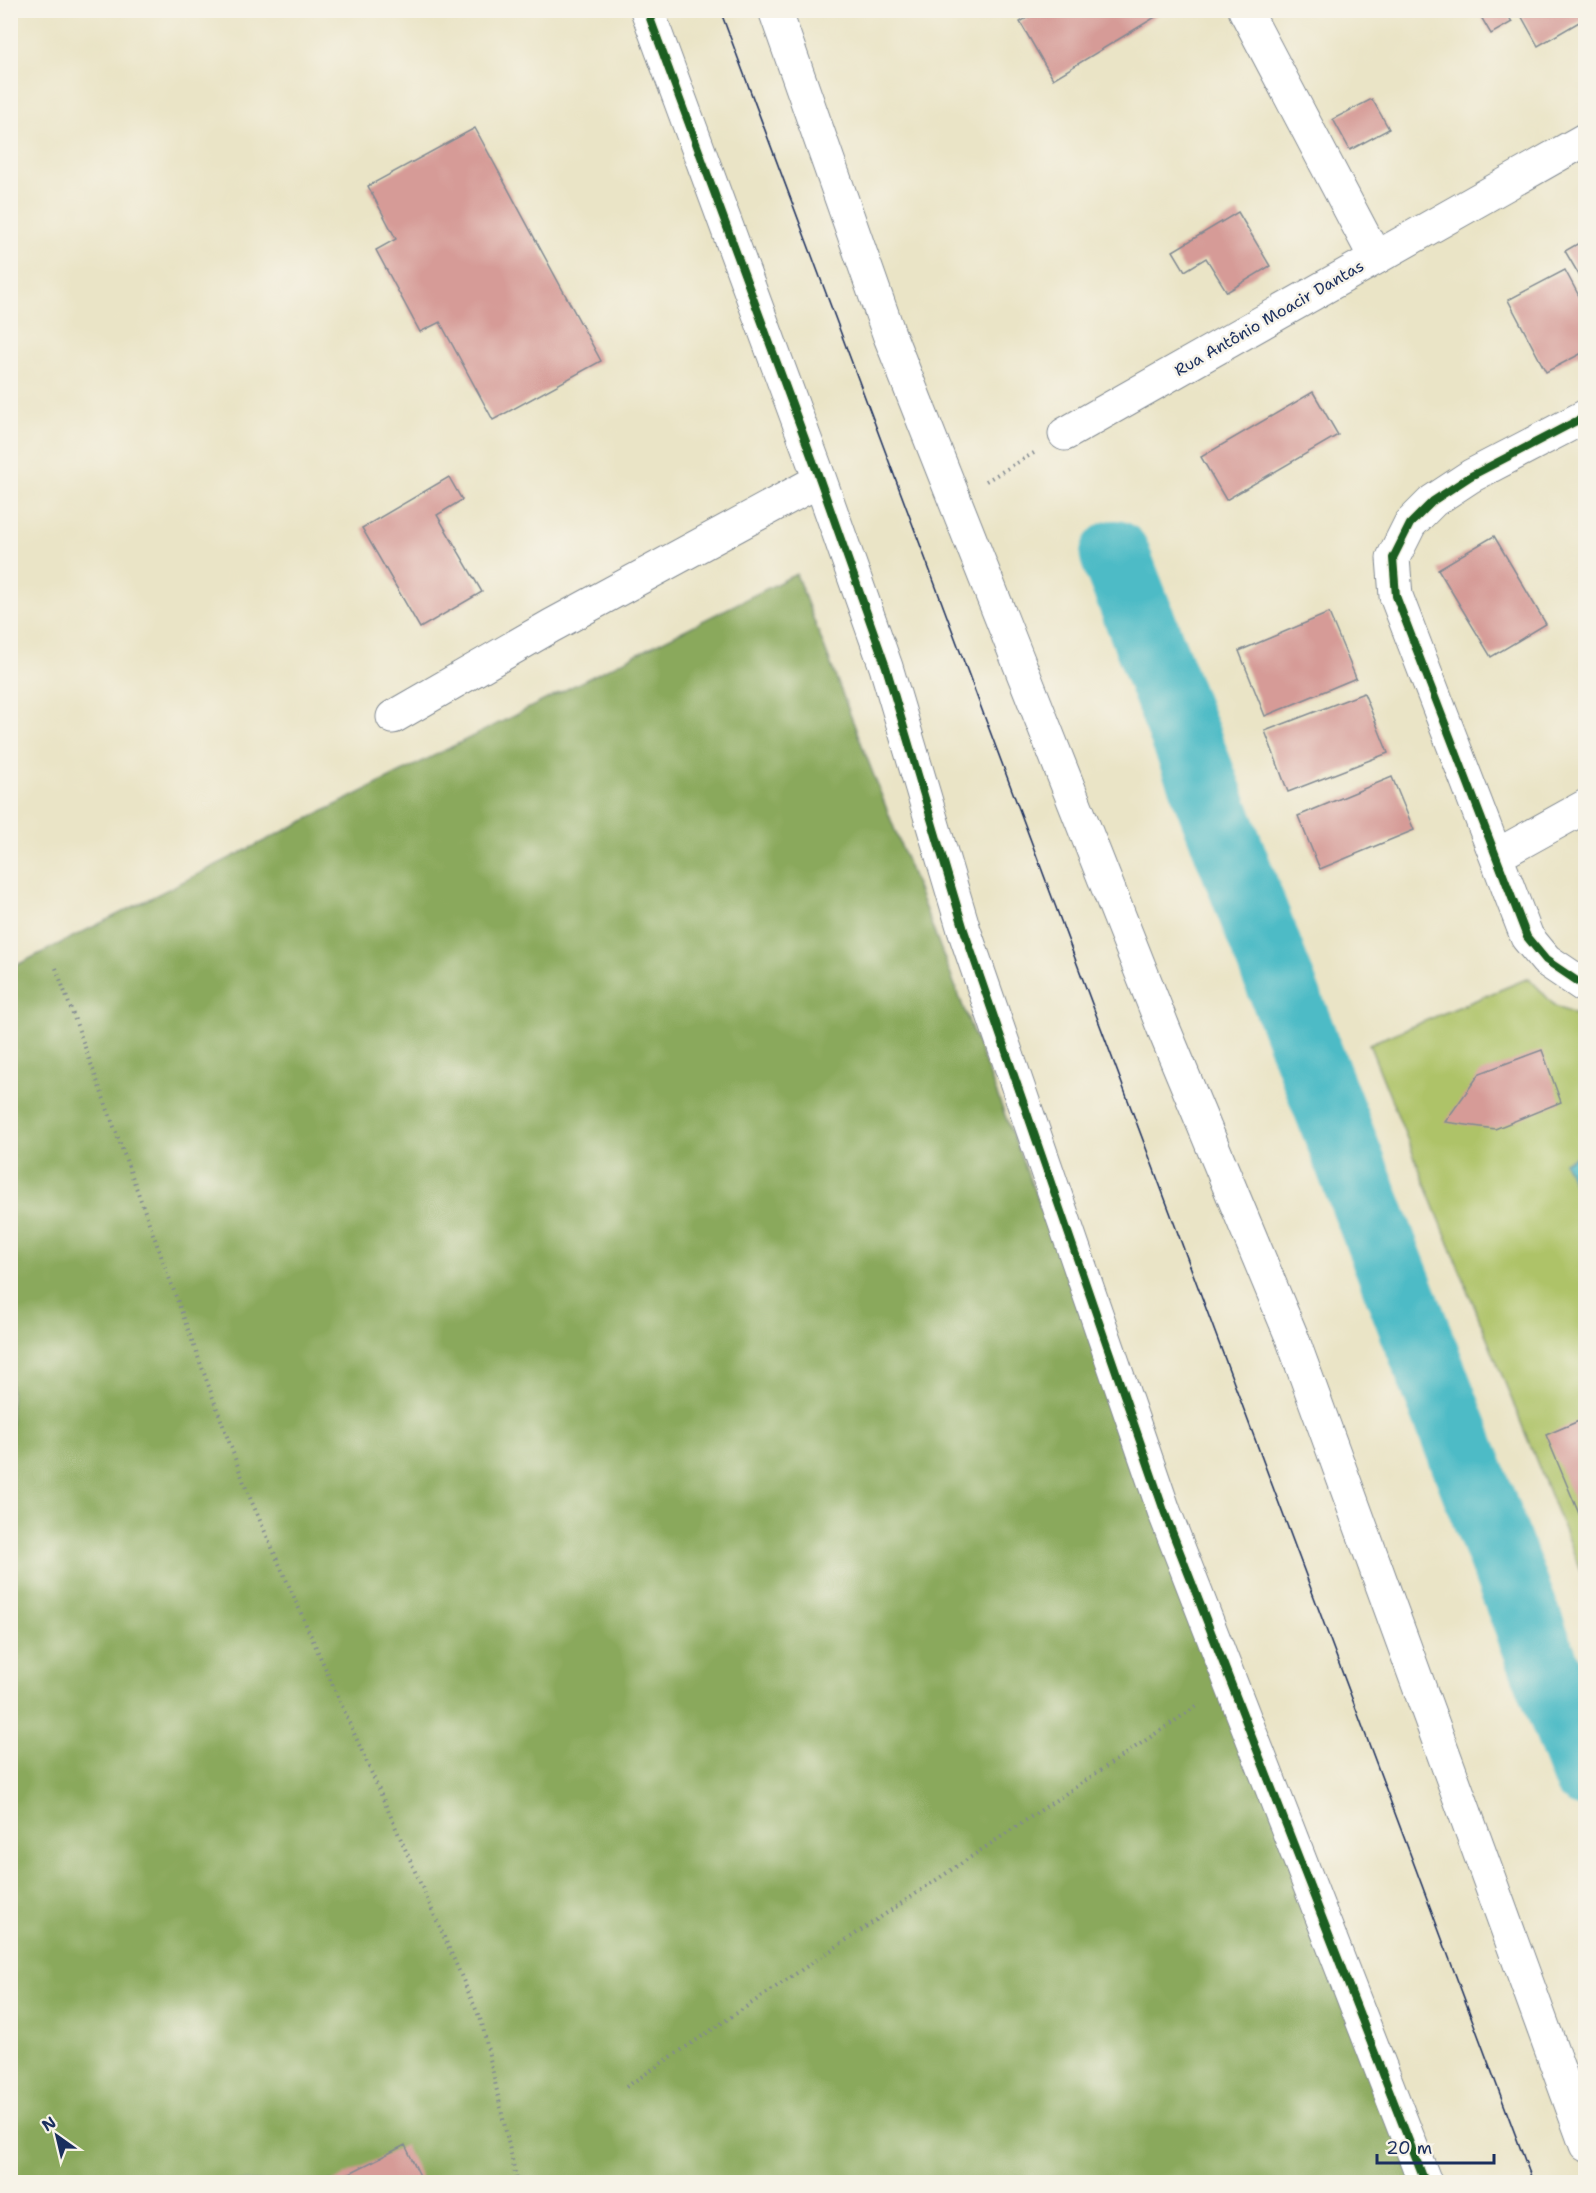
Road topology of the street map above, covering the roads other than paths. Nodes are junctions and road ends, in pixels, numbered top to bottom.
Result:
1 (647, 10) edge
2 (775, 10) edge
3 (1245, 10) edge
4 (1586, 139) edge
5 (1375, 257) junction
6 (1586, 416) edge
7 (1065, 434) road end
8 (820, 480) junction
9 (393, 717) dead end
10 (1586, 806) edge
11 (1496, 855) junction
12 (1586, 987) edge
13 (1586, 2145) edge
14 (1425, 2182) edge

1 - 8 street
2 - 13 street
3 - 5 street
4 - 5 street, Rua Antônio Moacir Dantas
5 - 7 street, Rua Antônio Moacir Dantas
6 - 11 street
8 - 9 street
8 - 14 street
10 - 11 street
11 - 12 street

